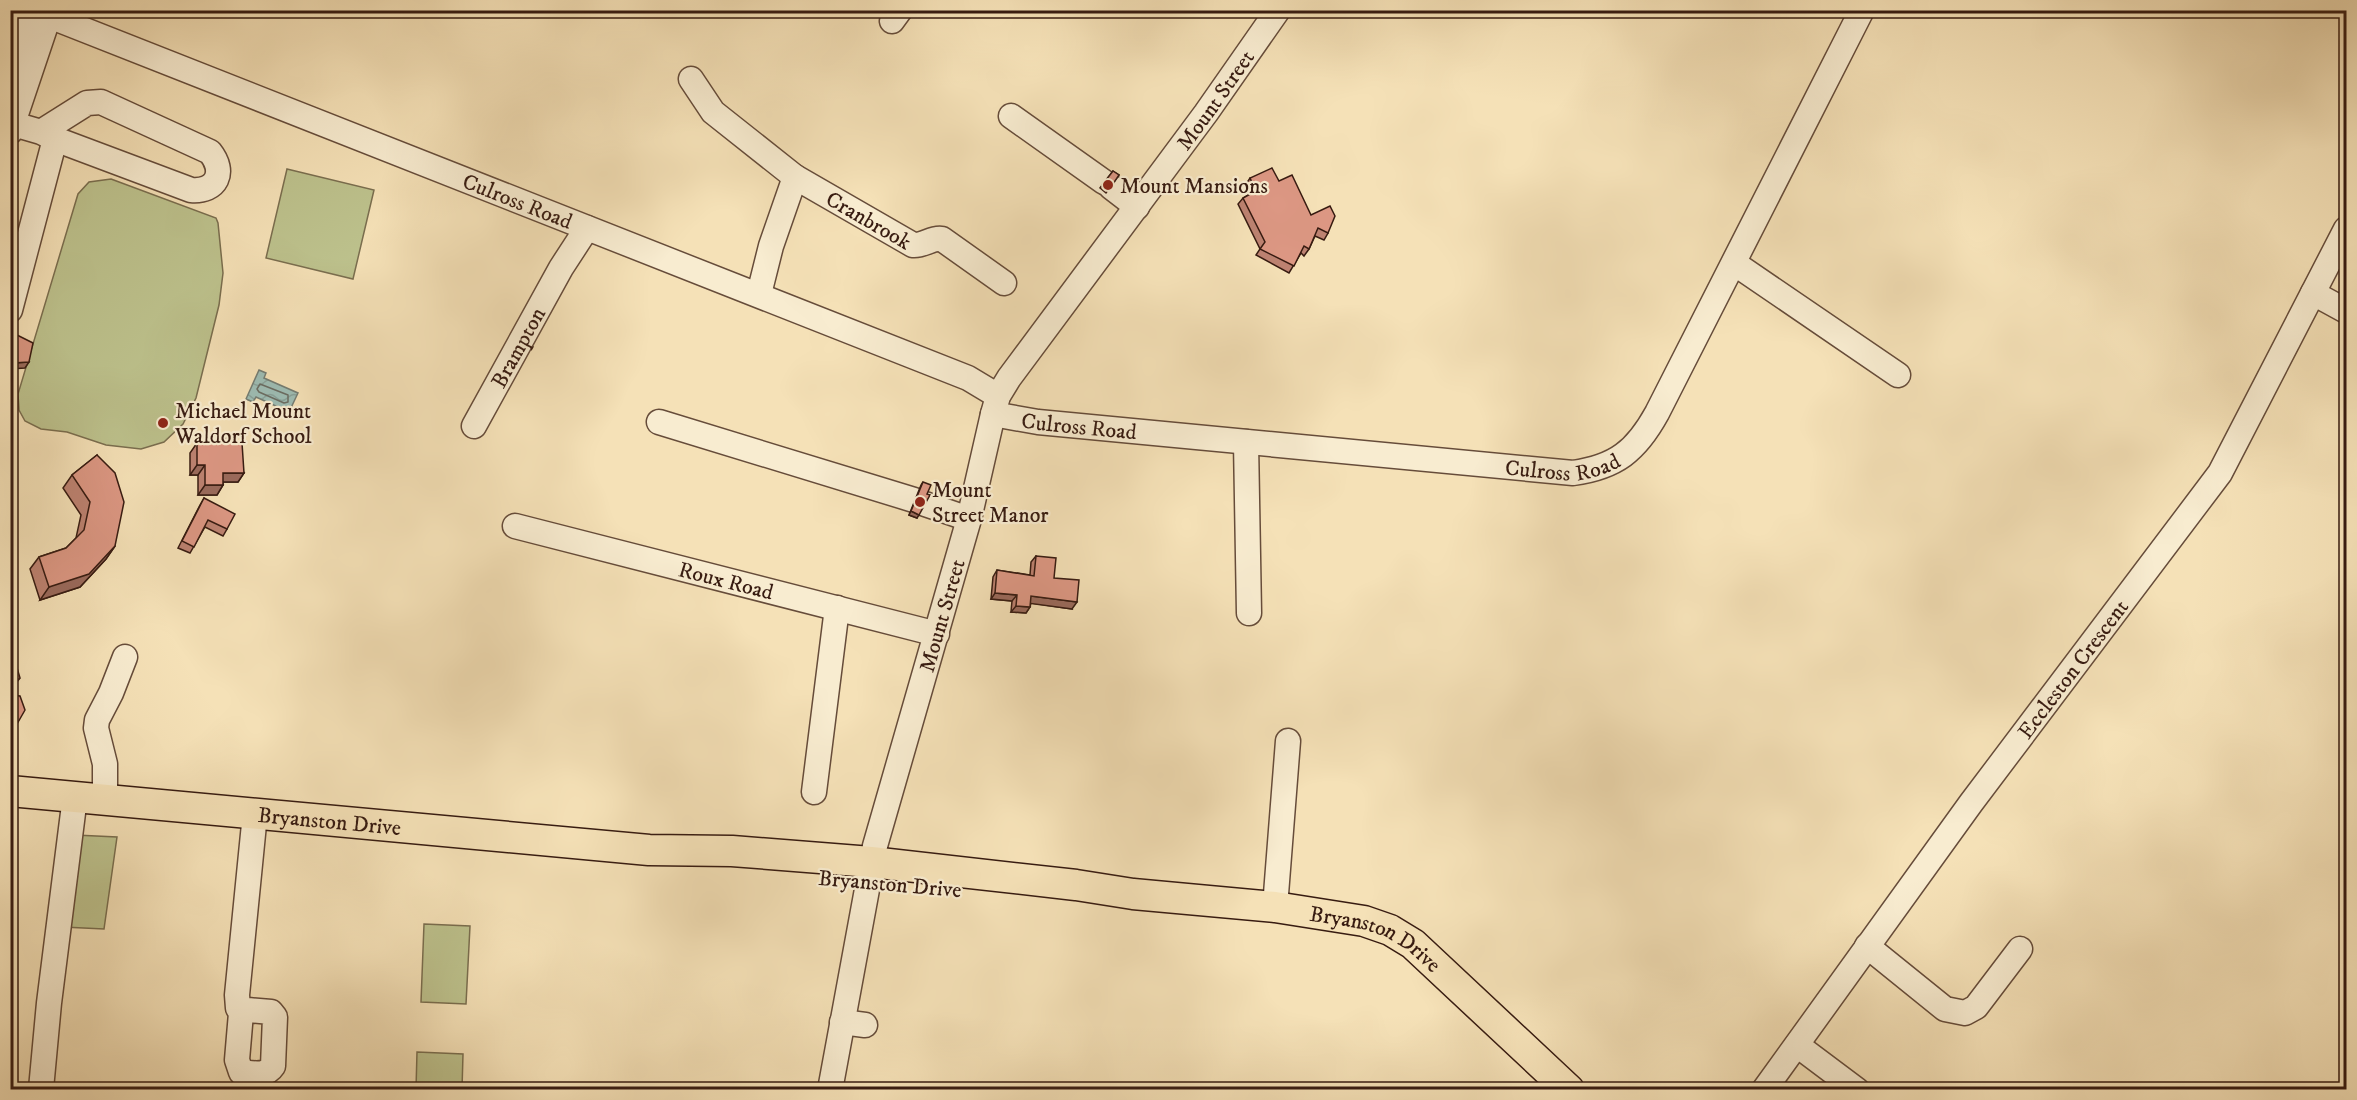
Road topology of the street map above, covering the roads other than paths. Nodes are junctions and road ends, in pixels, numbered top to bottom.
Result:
1 (1278, 10) edge
2 (1862, 10) edge
3 (38, 12) edge
4 (10, 70) edge
5 (691, 79) dead end
6 (1011, 116) dead end
7 (12, 126) edge
8 (48, 136) junction
9 (795, 177) junction
10 (1137, 207) junction
11 (587, 228) junction
12 (2346, 229) edge
13 (1734, 263) junction
14 (1004, 283) dead end
15 (2313, 293) junction
16 (759, 294) junction
17 (10, 310) edge
18 (2346, 311) edge
19 (1898, 375) dead end
20 (996, 405) junction
21 (659, 422) dead end
22 (474, 426) dead end
23 (1246, 442) junction
24 (969, 519) junction
25 (515, 526) dead end
26 (837, 608) junction
27 (1249, 613) dead end
28 (937, 634) junction
29 (125, 657) dead end
30 (1288, 741) dead end
31 (10, 791) edge
32 (814, 792) dead end
33 (75, 797) junction
34 (105, 800) junction
35 (255, 814) junction
36 (870, 872) junction
37 (1275, 907) junction
38 (1867, 946) junction
39 (2020, 949) dead end
40 (241, 1013) dead end
41 (1797, 1045) junction
42 (40, 1089) edge
43 (830, 1089) edge
44 (1569, 1089) edge
45 (1764, 1089) edge
46 (1857, 1089) edge

1 - 10 street, Mount Street
2 - 13 street, Culross Road
3 - 4 street
3 - 7 street
3 - 11 street, Culross Road
5 - 9 street, Cranbrook
6 - 10 street
7 - 8 street
8 - 8 street
8 - 17 street
9 - 14 street, Cranbrook
9 - 16 street
10 - 20 street, Mount Street
11 - 16 street, Culross Road
11 - 22 street, Brampton
12 - 15 street, Eccleston Crescent
13 - 19 street
13 - 23 street, Culross Road
15 - 18 street
15 - 38 street, Eccleston Crescent
16 - 20 street, Culross Road
20 - 23 street, Culross Road
20 - 24 street, Mount Street
21 - 24 street
23 - 27 street
24 - 28 street, Mount Street
25 - 26 street, Roux Road
26 - 28 street, Roux Road
26 - 32 street
28 - 36 street, Mount Street
29 - 34 street
30 - 37 street
31 - 33 main road, Bryanston Drive
33 - 34 main road, Bryanston Drive
33 - 42 street
34 - 35 main road, Bryanston Drive
35 - 36 main road, Bryanston Drive
35 - 40 street
36 - 37 main road, Bryanston Drive
36 - 43 street, Mount Street
37 - 44 main road, Bryanston Drive
38 - 39 street
38 - 41 street, Eccleston Crescent
41 - 45 street, Eccleston Crescent
41 - 46 street

